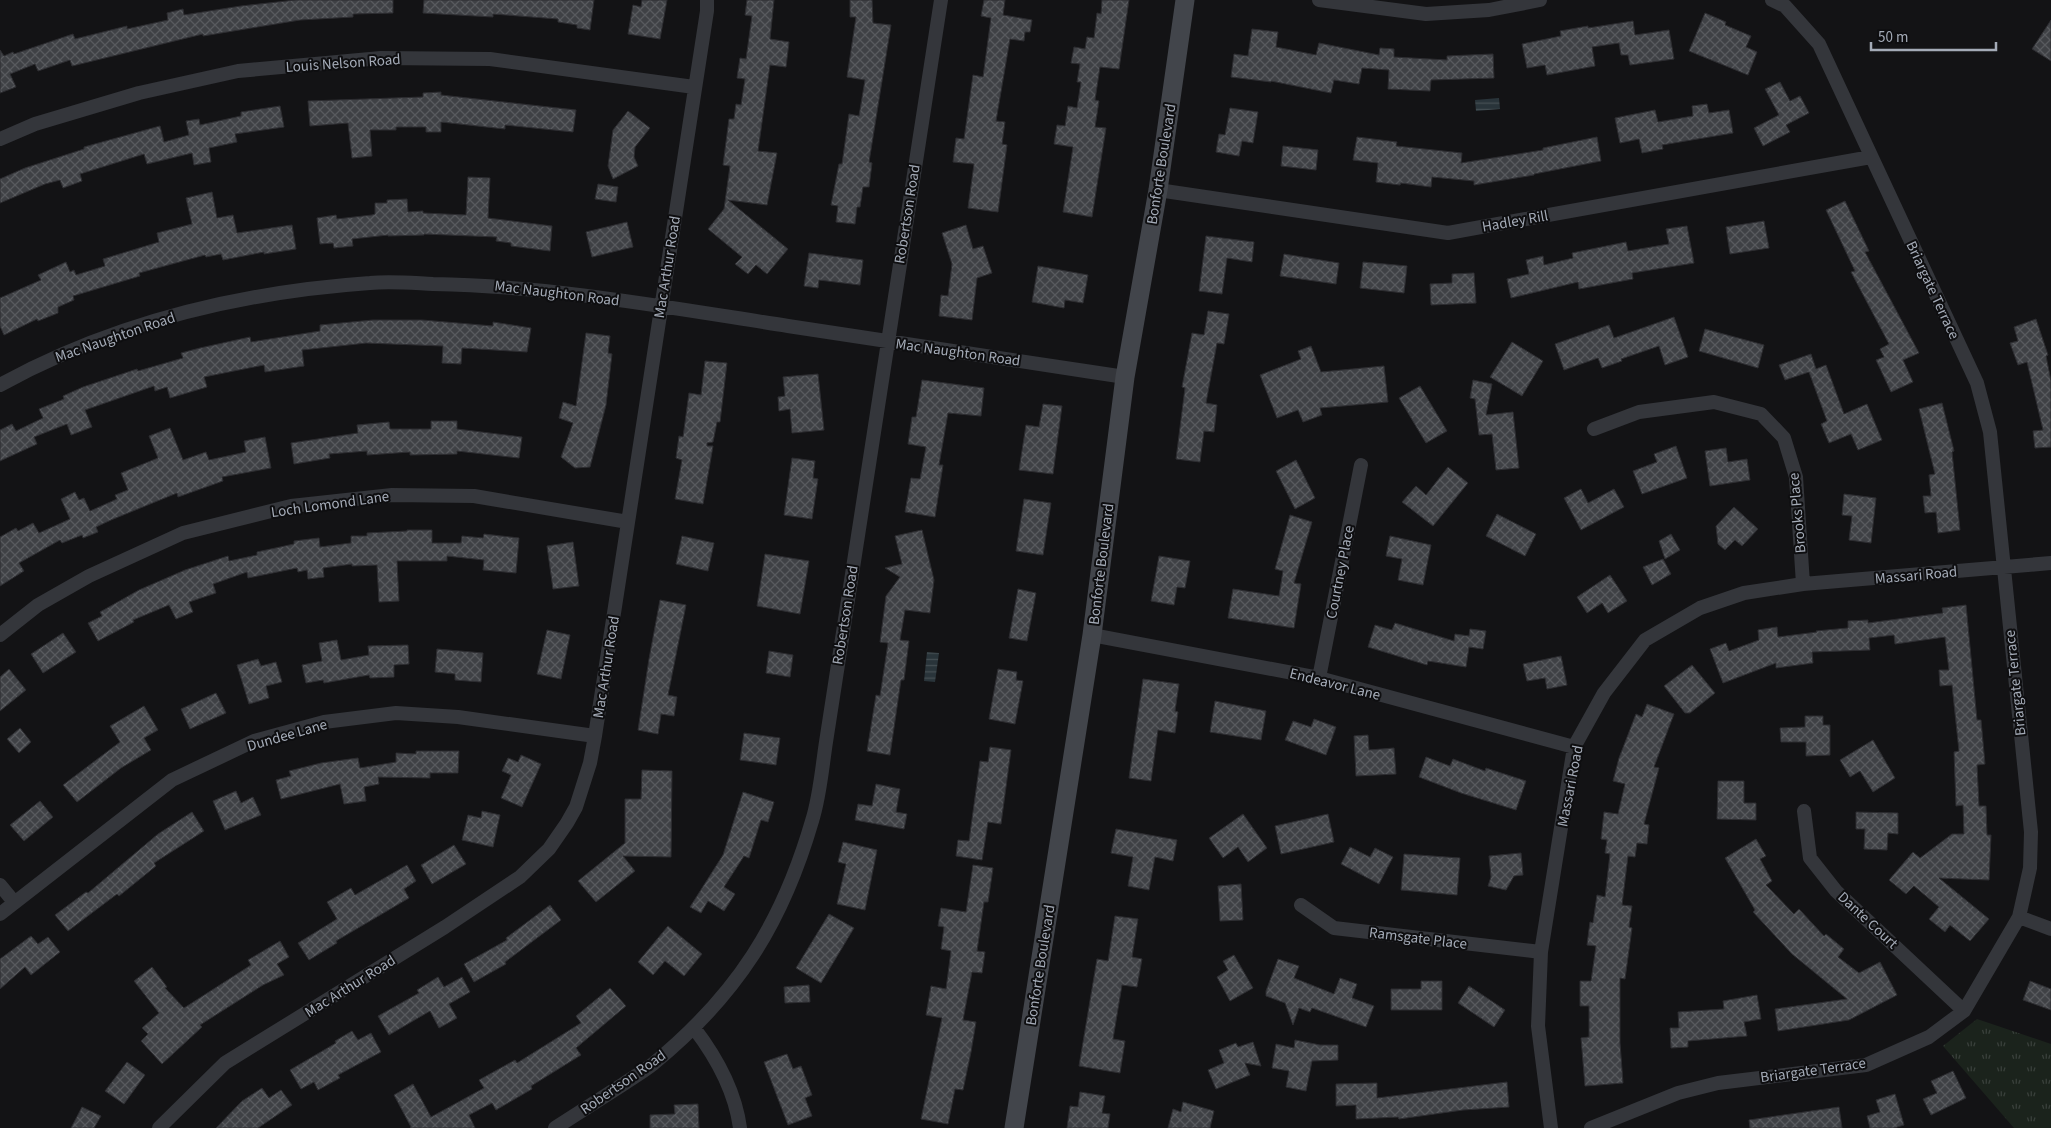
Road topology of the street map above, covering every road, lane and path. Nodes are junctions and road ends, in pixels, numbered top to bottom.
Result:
1 (707, 0) edge
2 (941, 0) edge
3 (1185, 0) edge
4 (1319, 0) edge
5 (1540, 0) edge
6 (1772, 0) edge
7 (1335, 1) edge
8 (694, 87) junction
9 (0, 139) edge
10 (1871, 157) junction
11 (1158, 190) junction
12 (661, 306) junction
13 (887, 342) junction
14 (1126, 377) junction
15 (0, 385) edge
16 (1594, 429) dead end
17 (1361, 465) dead end
18 (628, 522) junction
19 (2051, 563) edge
20 (2003, 568) junction
21 (1803, 584) junction
22 (0, 635) edge
23 (1092, 635) junction
24 (1318, 678) junction
25 (596, 736) junction
26 (1574, 747) junction
27 (1804, 811) dead end
28 (0, 885) edge
29 (14, 902) junction
30 (1301, 905) dead end
31 (0, 914) edge
32 (2019, 917) junction
33 (2051, 929) edge
34 (1541, 952) junction
35 (1964, 1011) junction
36 (694, 1028) junction
37 (159, 1128) edge
38 (555, 1128) edge
39 (740, 1128) edge
40 (1014, 1128) edge
41 (1551, 1128) edge
42 (1591, 1128) edge

1 - 8 street, Mac Arthur Road
2 - 13 street, Robertson Road
3 - 11 main road, Bonforte Boulevard
4 - 7 street
5 - 7 street
6 - 10 street, Briargate Terrace
8 - 9 street, Louis Nelson Road
8 - 12 street, Mac Arthur Road
10 - 11 street, Hadley Rill
10 - 20 street, Briargate Terrace
11 - 14 main road, Bonforte Boulevard
12 - 13 street, Mac Naughton Road
12 - 15 street, Mac Naughton Road
12 - 18 street, Mac Arthur Road
13 - 14 street, Mac Naughton Road
13 - 36 street, Robertson Road
14 - 23 main road, Bonforte Boulevard
16 - 21 street, Brooks Place
17 - 24 street, Courtney Place
18 - 22 street, Loch Lomond Lane
18 - 25 street, Mac Arthur Road
19 - 20 street, Massari Road
20 - 21 street, Massari Road
20 - 32 street, Briargate Terrace
21 - 26 street, Massari Road
23 - 24 street, Endeavor Lane
23 - 40 main road, Bonforte Boulevard
24 - 26 street, Endeavor Lane
25 - 29 street, Dundee Lane
25 - 37 street, Mac Arthur Road
26 - 34 street, Massari Road
27 - 35 street, Dante Court
28 - 29 street
29 - 31 street, Dundee Lane
30 - 34 street, Ramsgate Place
32 - 33 street
32 - 35 street, Briargate Terrace
34 - 41 street, Massari Road
35 - 42 street, Briargate Terrace
36 - 38 street, Robertson Road
36 - 39 street

